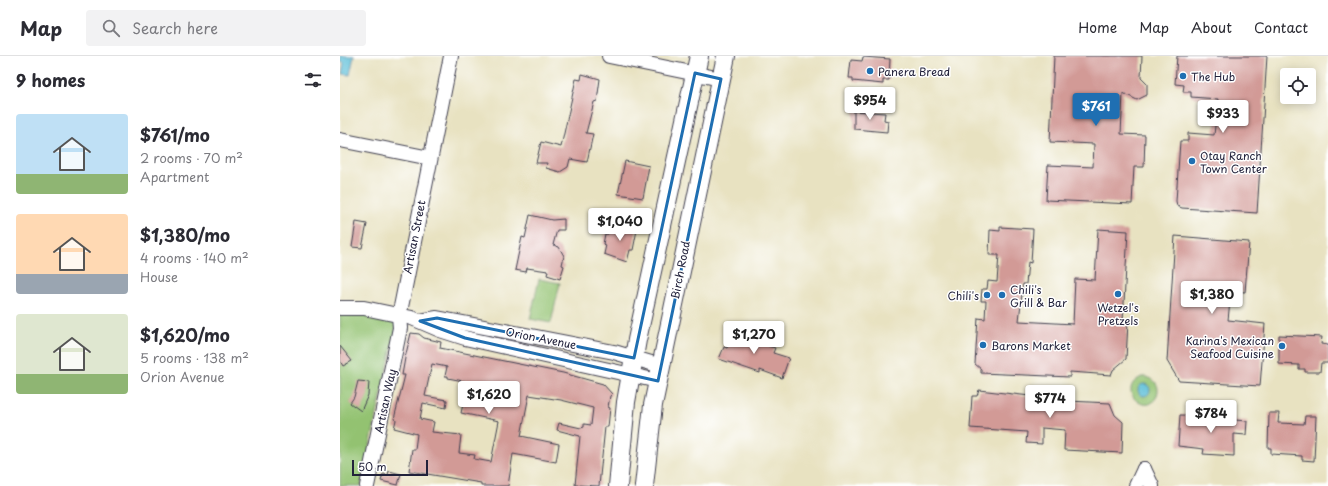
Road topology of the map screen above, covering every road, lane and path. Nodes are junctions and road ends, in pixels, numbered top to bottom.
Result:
1 (451, 56) edge
2 (609, 56) edge
3 (726, 56) edge
4 (697, 65) edge
5 (721, 79) junction
6 (340, 140) edge
7 (430, 158) junction
8 (340, 308) edge
9 (399, 316) junction
10 (632, 366) junction
11 (659, 374) junction
12 (367, 486) edge
13 (618, 486) edge
14 (644, 486) edge
15 (1136, 486) edge
16 (1152, 486) edge

1 - 7 street
2 - 4 street
3 - 5 main road, Birch Road
4 - 5 street
4 - 10 main road
5 - 11 main road, Birch Road
6 - 7 street
7 - 9 street, Artisan Street
8 - 9 street, Orion Avenue
9 - 10 street, Orion Avenue
9 - 12 street, Artisan Way
10 - 11 street, Orion Avenue
10 - 13 main road
11 - 14 main road, Birch Road
15 - 16 street

